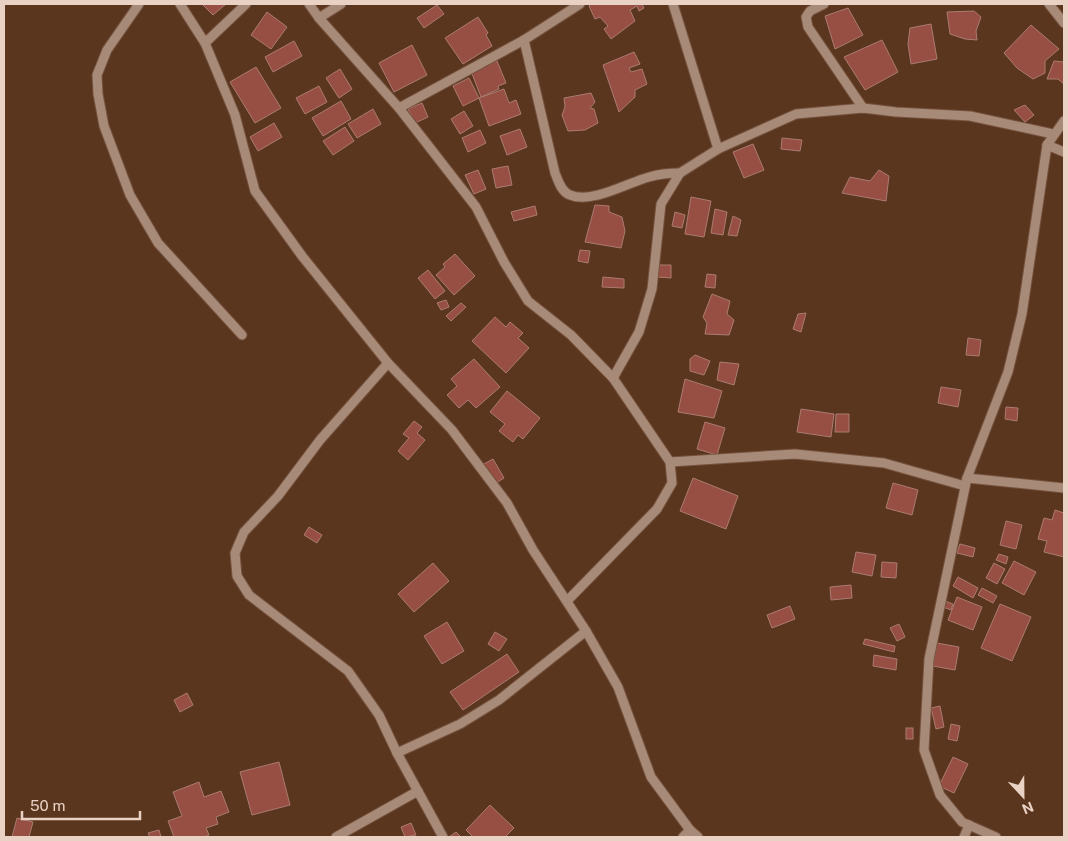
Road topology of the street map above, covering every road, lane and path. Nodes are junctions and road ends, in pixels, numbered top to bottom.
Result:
1 (139, 4) edge
2 (180, 4) edge
3 (246, 4) edge
4 (309, 4) edge
5 (341, 4) edge
6 (580, 4) edge
7 (673, 4) edge
8 (824, 4) edge
9 (1048, 4) edge
10 (319, 18) junction
11 (1064, 23) edge
12 (524, 40) junction
13 (205, 43) junction
14 (399, 108) junction
15 (863, 108) junction
16 (1064, 120) edge
17 (1053, 134) junction
18 (1047, 145) junction
19 (718, 149) junction
20 (1064, 152) edge
21 (680, 174) junction
22 (242, 335) dead end
23 (388, 362) junction
24 (613, 378) junction
25 (670, 462) junction
26 (966, 482) junction
27 (1064, 488) edge
28 (567, 601) junction
29 (586, 631) junction
30 (397, 753) junction
31 (418, 791) junction
32 (969, 825) junction
33 (690, 830) junction
34 (336, 837) edge
35 (443, 837) edge
36 (683, 837) edge
37 (698, 837) edge
38 (964, 837) edge
39 (996, 837) edge

1 - 22 street
2 - 13 street
3 - 13 street
4 - 10 street
5 - 10 street
6 - 12 street
7 - 19 street
8 - 15 street
9 - 11 street
10 - 14 street
12 - 14 street
12 - 21 street
13 - 23 street
14 - 24 street
15 - 17 street
15 - 19 street
16 - 17 street
17 - 18 street
18 - 20 street
18 - 26 street
19 - 21 street
21 - 24 street
23 - 28 street
23 - 30 street
24 - 25 street
25 - 26 street
25 - 28 street
26 - 27 street
26 - 32 street
28 - 29 street
29 - 30 street
29 - 33 street
30 - 31 street
31 - 34 street
31 - 35 street
32 - 38 street
32 - 39 street
33 - 36 street
33 - 37 street

